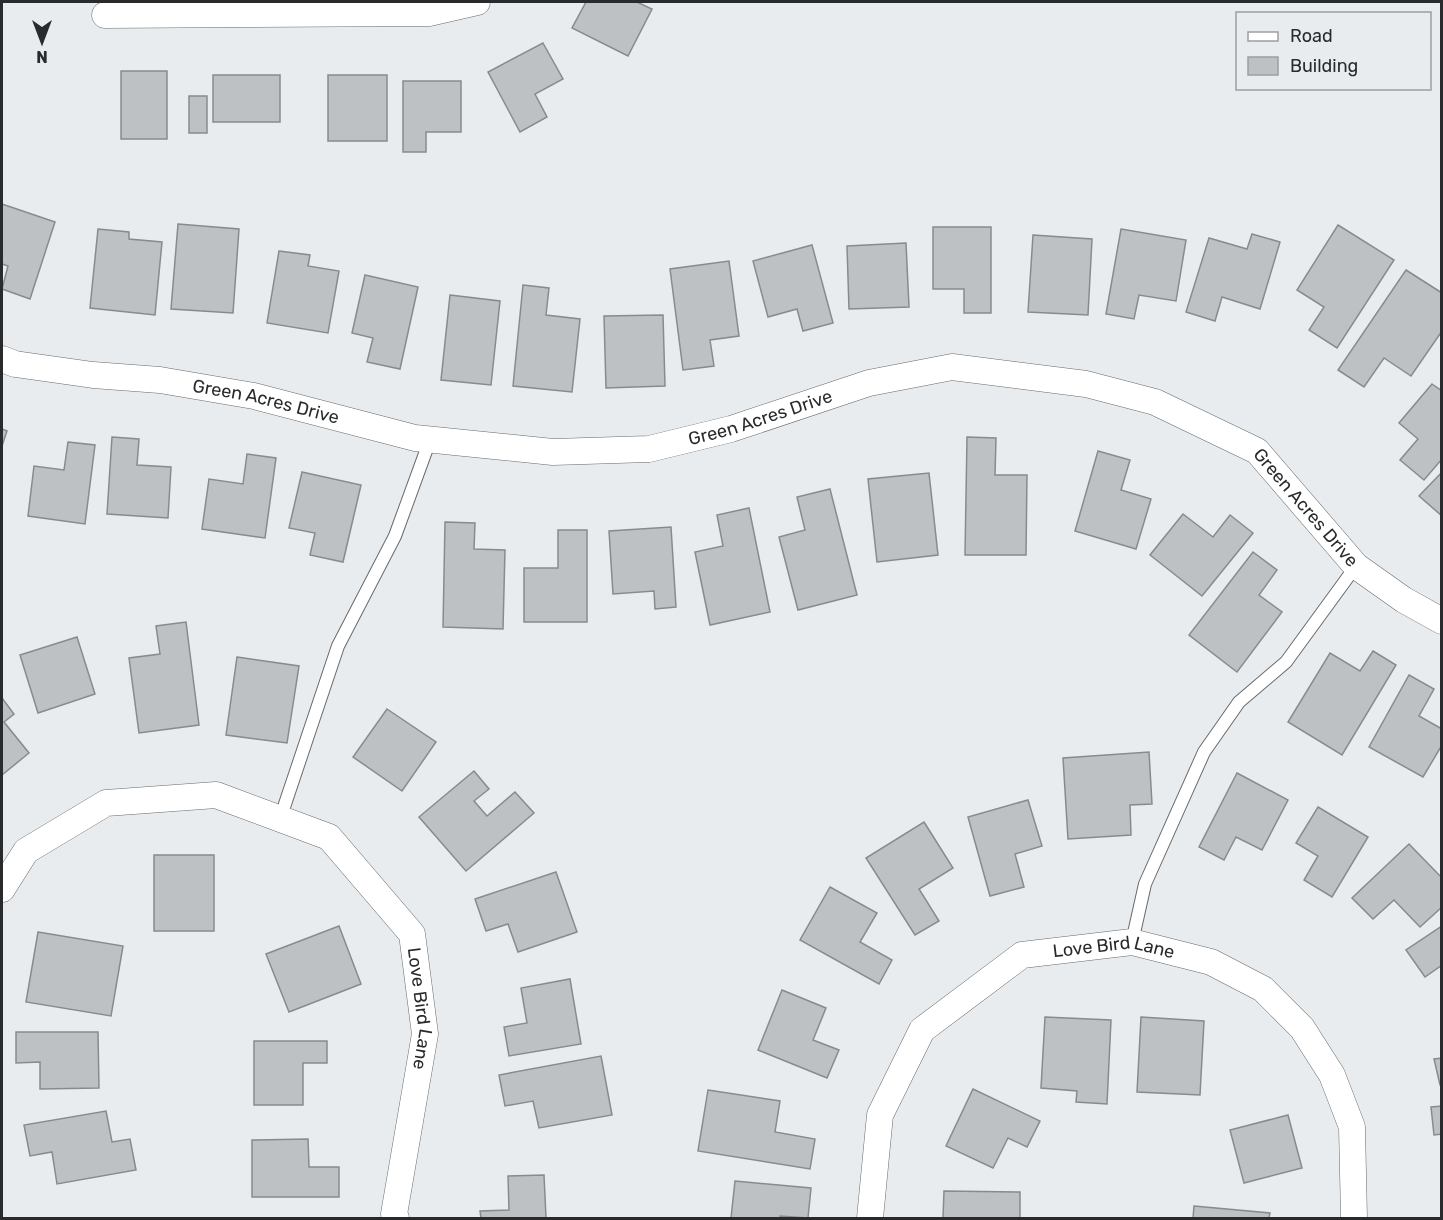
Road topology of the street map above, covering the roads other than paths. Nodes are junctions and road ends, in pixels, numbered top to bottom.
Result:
1 (477, 2) edge
2 (105, 15) dead end
3 (2, 359) edge
4 (430, 440) junction
5 (1356, 566) junction
6 (1442, 621) edge
7 (280, 819) junction
8 (2, 889) edge
9 (1132, 942) junction
10 (396, 1218) edge
11 (870, 1218) edge
12 (1354, 1218) edge

1 - 2 street
3 - 4 street, Green Acres Drive
4 - 5 street, Green Acres Drive
4 - 7 lane
5 - 6 street, Green Acres Drive
5 - 9 lane
7 - 8 street, Love Bird Lane
7 - 10 street, Love Bird Lane
9 - 11 street, Love Bird Lane
9 - 12 street, Love Bird Lane

